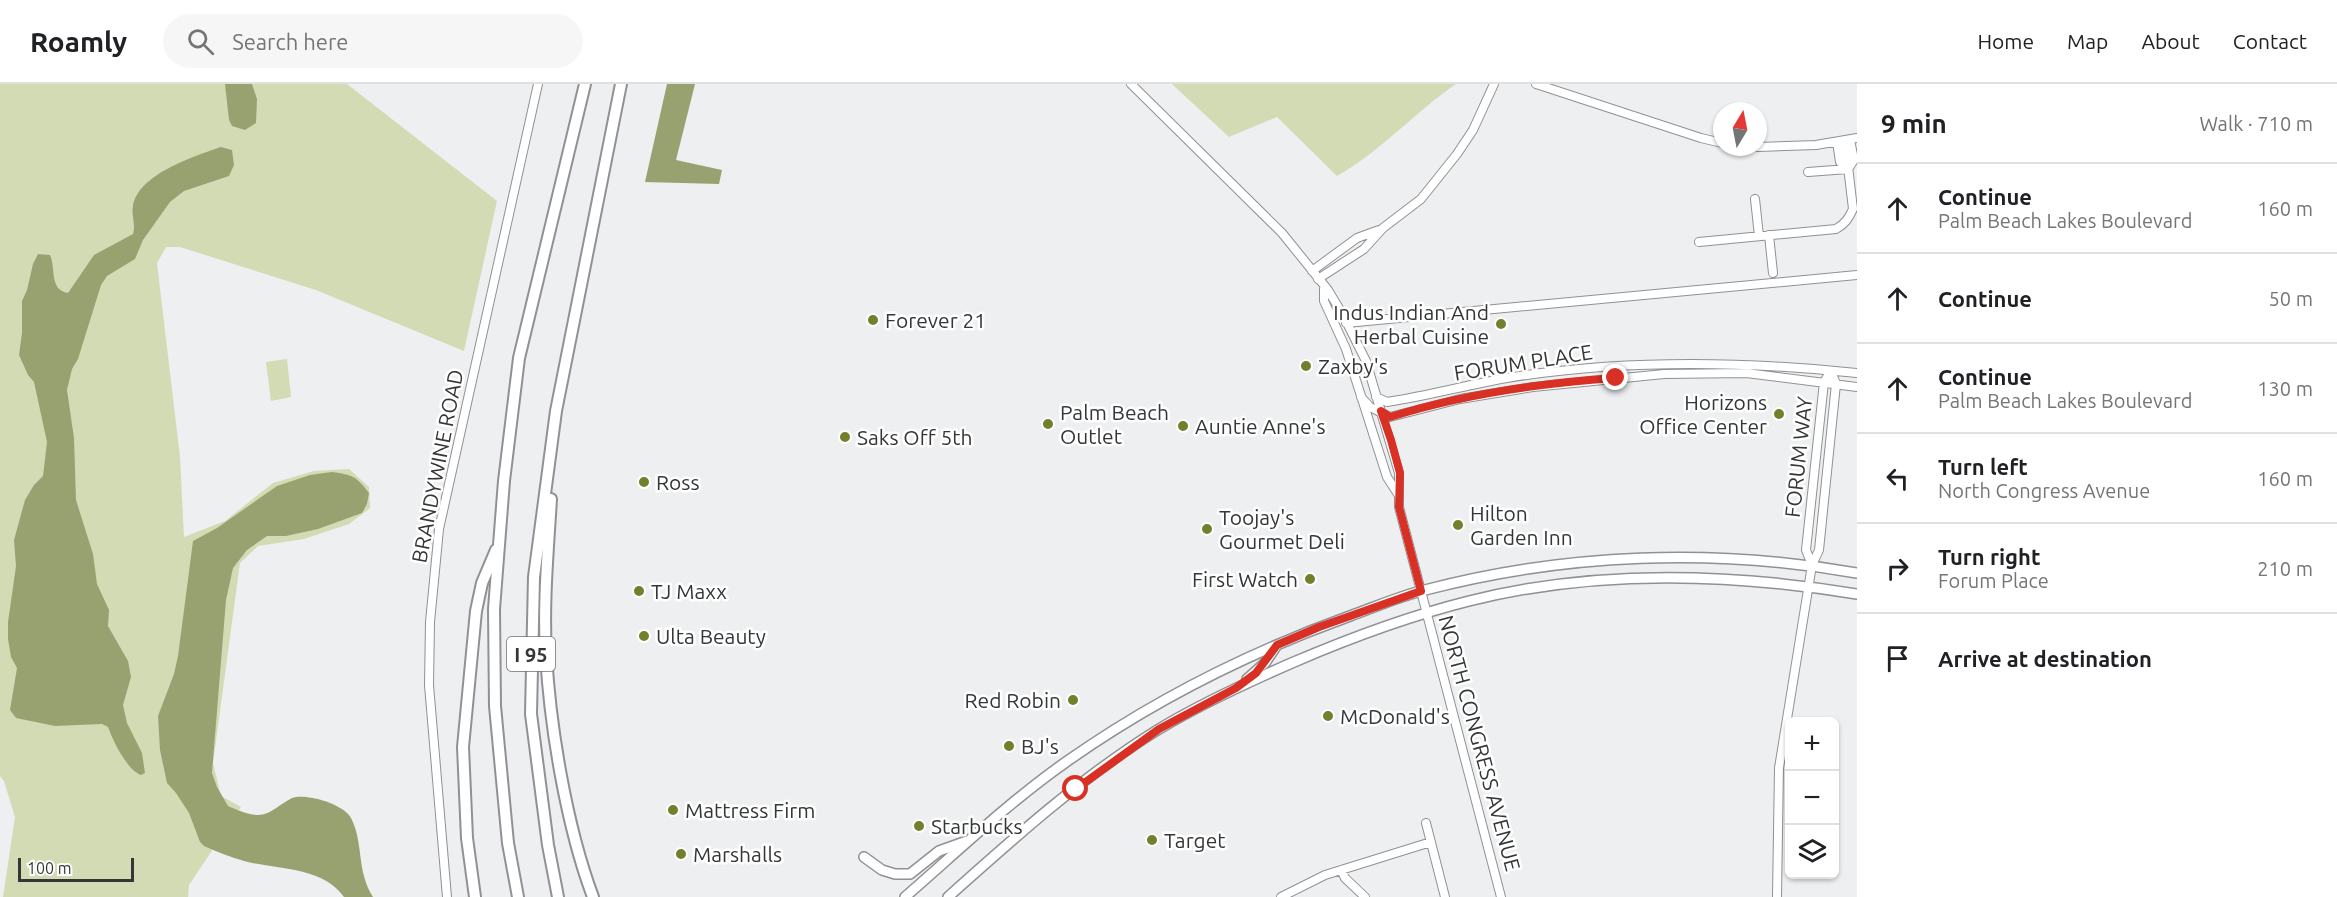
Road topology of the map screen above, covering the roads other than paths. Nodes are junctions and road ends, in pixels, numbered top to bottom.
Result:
1 (538, 84) edge
2 (585, 84) edge
3 (621, 84) edge
4 (1131, 84) edge
5 (1494, 84) edge
6 (1536, 84) edge
7 (1847, 140) edge
8 (1713, 141) edge
9 (1767, 147) edge
10 (1848, 169) junction
11 (1808, 172) dead end
12 (1854, 188) edge
13 (1755, 200) dead end
14 (1848, 219) junction
15 (1857, 225) edge
16 (1383, 228) junction
17 (1769, 235) junction
18 (1759, 236) junction
19 (1699, 242) dead end
20 (1312, 271) junction
21 (1773, 273) dead end
22 (1857, 275) edge
23 (1318, 279) junction
24 (1324, 289) junction
25 (1346, 323) junction
26 (1831, 371) junction
27 (1857, 373) edge
28 (1824, 382) junction
29 (1836, 384) junction
30 (1857, 387) edge
31 (1376, 397) junction
32 (1361, 398) junction
33 (556, 411) junction
34 (1381, 411) junction
35 (1398, 494) junction
36 (501, 539) junction
37 (1812, 565) junction
38 (1857, 573) edge
39 (1810, 588) junction
40 (1421, 591) junction
41 (1857, 594) edge
42 (1427, 613) junction
43 (1277, 645) junction
44 (1236, 688) junction
45 (1426, 823) dead end
46 (972, 839) junction
47 (1431, 842) junction
48 (864, 857) dead end
49 (1341, 870) junction
50 (447, 897) edge
51 (475, 897) edge
52 (518, 897) edge
53 (558, 897) edge
54 (593, 897) edge
55 (905, 897) edge
56 (948, 897) edge
57 (1281, 897) edge
58 (1365, 897) edge
59 (1445, 897) edge
60 (1501, 897) edge
61 (1777, 897) edge

1 - 50 street, BRANDYWINE ROAD
2 - 36 highway, I 95
3 - 33 highway, I 95
4 - 20 street, NORTH CONGRESS AVENUE
5 - 16 street
6 - 8 street
7 - 9 street
7 - 10 street
10 - 11 street
10 - 12 street
12 - 14 street
13 - 18 street
14 - 15 street
14 - 17 street
16 - 20 street
16 - 23 street
17 - 18 street
17 - 21 street
18 - 19 street
20 - 23 street, NORTH CONGRESS AVENUE
22 - 25 street
23 - 24 street, NORTH CONGRESS AVENUE
24 - 25 street, NORTH CONGRESS AVENUE
24 - 32 street, NORTH CONGRESS AVENUE
25 - 31 street, NORTH CONGRESS AVENUE
26 - 27 street, FORUM PLACE
26 - 28 street, FORUM WAY
26 - 29 street, FORUM WAY
26 - 31 street, FORUM PLACE
28 - 29 street, FORUM PLACE
28 - 34 street, FORUM PLACE
28 - 37 street, FORUM WAY
29 - 30 street, FORUM PLACE
29 - 37 street, FORUM WAY
31 - 34 street, NORTH CONGRESS AVENUE
32 - 34 street
32 - 35 street, NORTH CONGRESS AVENUE
33 - 53 highway, I 95
33 - 54 highway
34 - 35 street, NORTH CONGRESS AVENUE
35 - 40 street, NORTH CONGRESS AVENUE
36 - 51 highway
36 - 52 highway, I 95
37 - 38 main road
37 - 39 street, FORUM WAY
37 - 40 main road
39 - 41 main road
39 - 42 main road
39 - 61 street, FORUM WAY
40 - 42 street, NORTH CONGRESS AVENUE
40 - 43 main road
42 - 44 main road
42 - 60 street, NORTH CONGRESS AVENUE
43 - 44 main road
43 - 46 main road
44 - 56 main road
45 - 47 street
46 - 48 main road
46 - 55 main road
47 - 49 street
47 - 59 street
49 - 57 street
49 - 58 street

